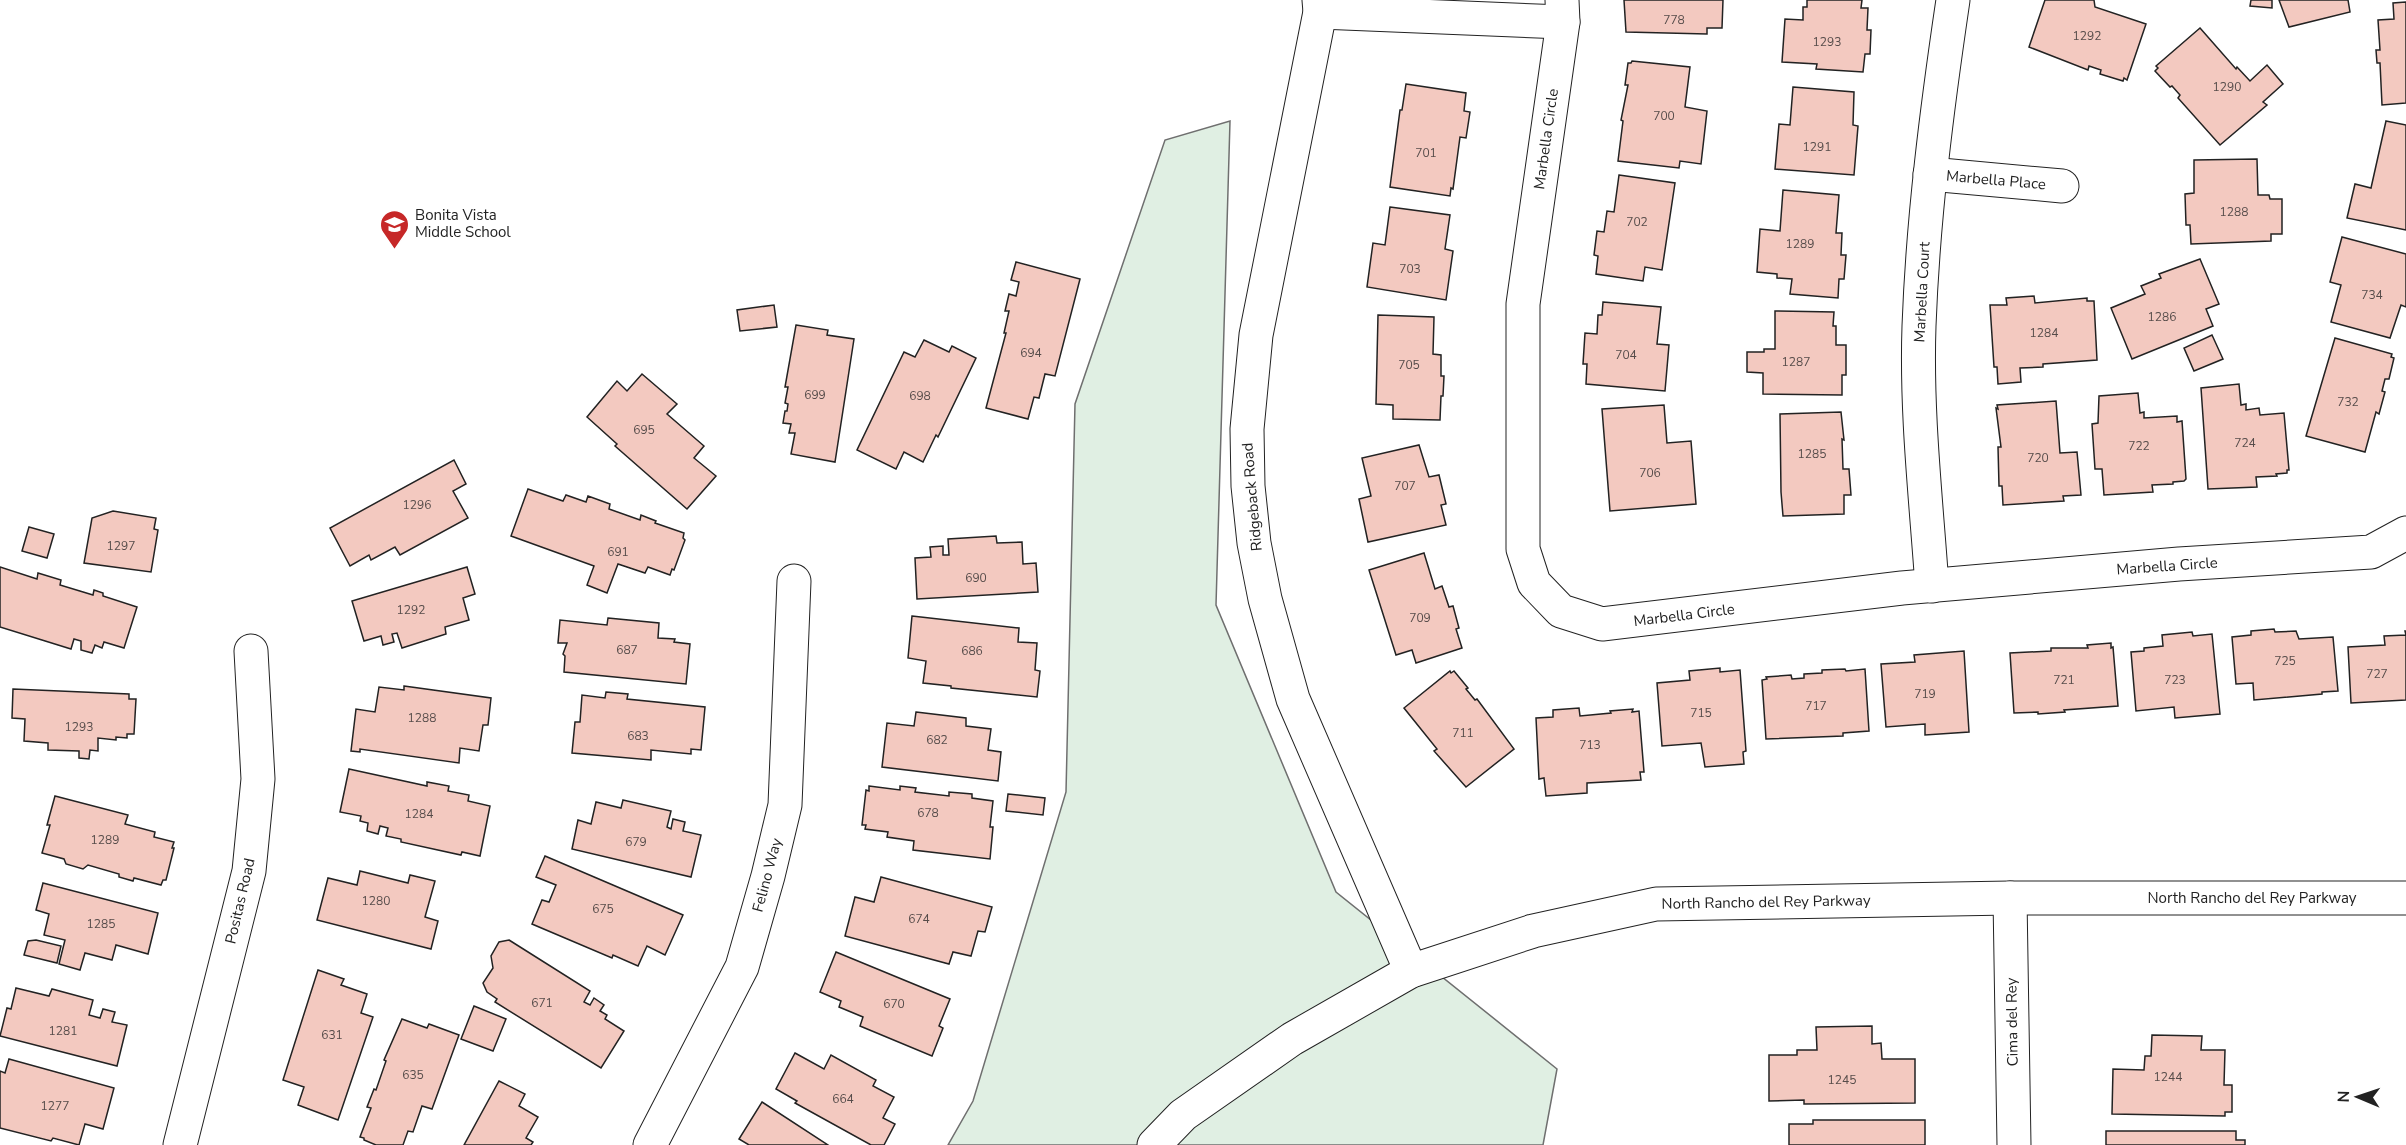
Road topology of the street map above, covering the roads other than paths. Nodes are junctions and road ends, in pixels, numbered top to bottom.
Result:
1 (1953, 0) edge
2 (1320, 6) edge
3 (1562, 11) edge
4 (1930, 174) junction
5 (2062, 186) dead end
6 (2406, 533) edge
7 (794, 581) dead end
8 (1932, 586) junction
9 (251, 651) dead end
10 (2010, 898) junction
11 (2406, 898) edge
12 (1411, 971) junction
13 (180, 1145) edge
14 (650, 1145) edge
15 (1154, 1145) edge
16 (2014, 1145) edge

1 - 4 street, Marbella Court
2 - 3 street, Marbella Circle
2 - 12 street, Ridgeback Road
3 - 8 street, Marbella Circle
4 - 5 street, Marbella Place
4 - 8 street, Marbella Court
6 - 8 street, Marbella Circle
7 - 14 street, Felino Way
9 - 13 street, Positas Road
10 - 11 street, North Rancho del Rey Parkway
10 - 12 street, North Rancho del Rey Parkway
10 - 16 street, Cima del Rey
12 - 15 street, North Rancho del Rey Parkway

